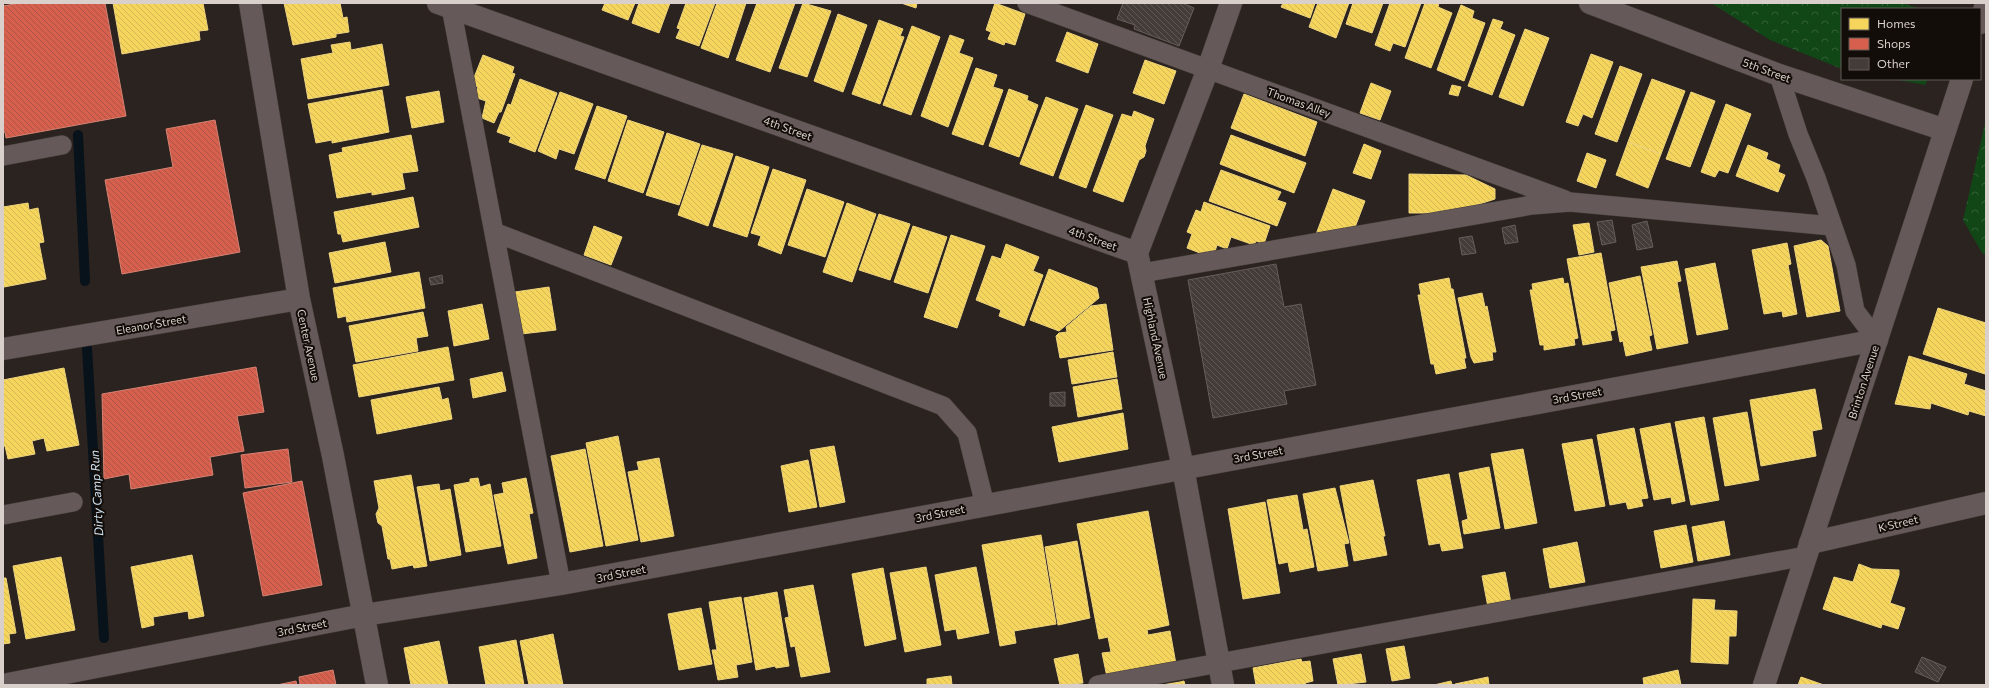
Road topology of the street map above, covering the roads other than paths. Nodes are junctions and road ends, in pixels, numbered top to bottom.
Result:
1 (250, 3) edge
2 (1027, 3) edge
3 (1230, 3) edge
4 (1590, 3) edge
5 (1986, 4) edge
6 (445, 5) edge
7 (1981, 20) edge
8 (1208, 69) junction
9 (1779, 75) junction
10 (1962, 80) edge
11 (1945, 130) junction
12 (62, 145) dead end
13 (3, 156) edge
14 (1570, 202) junction
15 (1832, 226) junction
16 (494, 232) junction
17 (1140, 263) junction
18 (299, 299) junction
19 (1877, 340) junction
20 (3, 349) edge
21 (1182, 468) junction
22 (73, 502) dead end
23 (1986, 503) edge
24 (985, 505) junction
25 (3, 515) edge
26 (1808, 550) junction
27 (561, 584) junction
28 (364, 615) junction
29 (1218, 662) junction
30 (3, 685) edge
31 (377, 685) edge
32 (1098, 685) edge
33 (1222, 685) edge
34 (1764, 685) edge

1 - 18 street, Center Avenue
2 - 8 lane, Thomas Alley
3 - 8 street
4 - 9 street, 5th Street
5 - 7 street
6 - 16 lane
6 - 17 street, 4th Street
8 - 14 lane, Thomas Alley
8 - 17 street
9 - 11 street, 5th Street
9 - 15 lane
10 - 11 street, Brinton Avenue
11 - 19 street, Brinton Avenue
12 - 13 lane
14 - 15 lane
14 - 17 lane
15 - 19 lane
16 - 24 lane
16 - 27 lane
17 - 21 street, Highland Avenue
18 - 20 street, Eleanor Street
18 - 28 street, Center Avenue
19 - 21 street, 3rd Street
19 - 26 street, Brinton Avenue
21 - 24 street, 3rd Street
21 - 29 street, Highland Avenue
22 - 25 lane
23 - 26 street, K Street
24 - 27 street, 3rd Street
26 - 29 lane
26 - 34 street, Brinton Avenue
27 - 28 street, 3rd Street
28 - 30 street, 3rd Street
28 - 31 street, Center Avenue
29 - 32 lane
29 - 33 street, Highland Avenue

